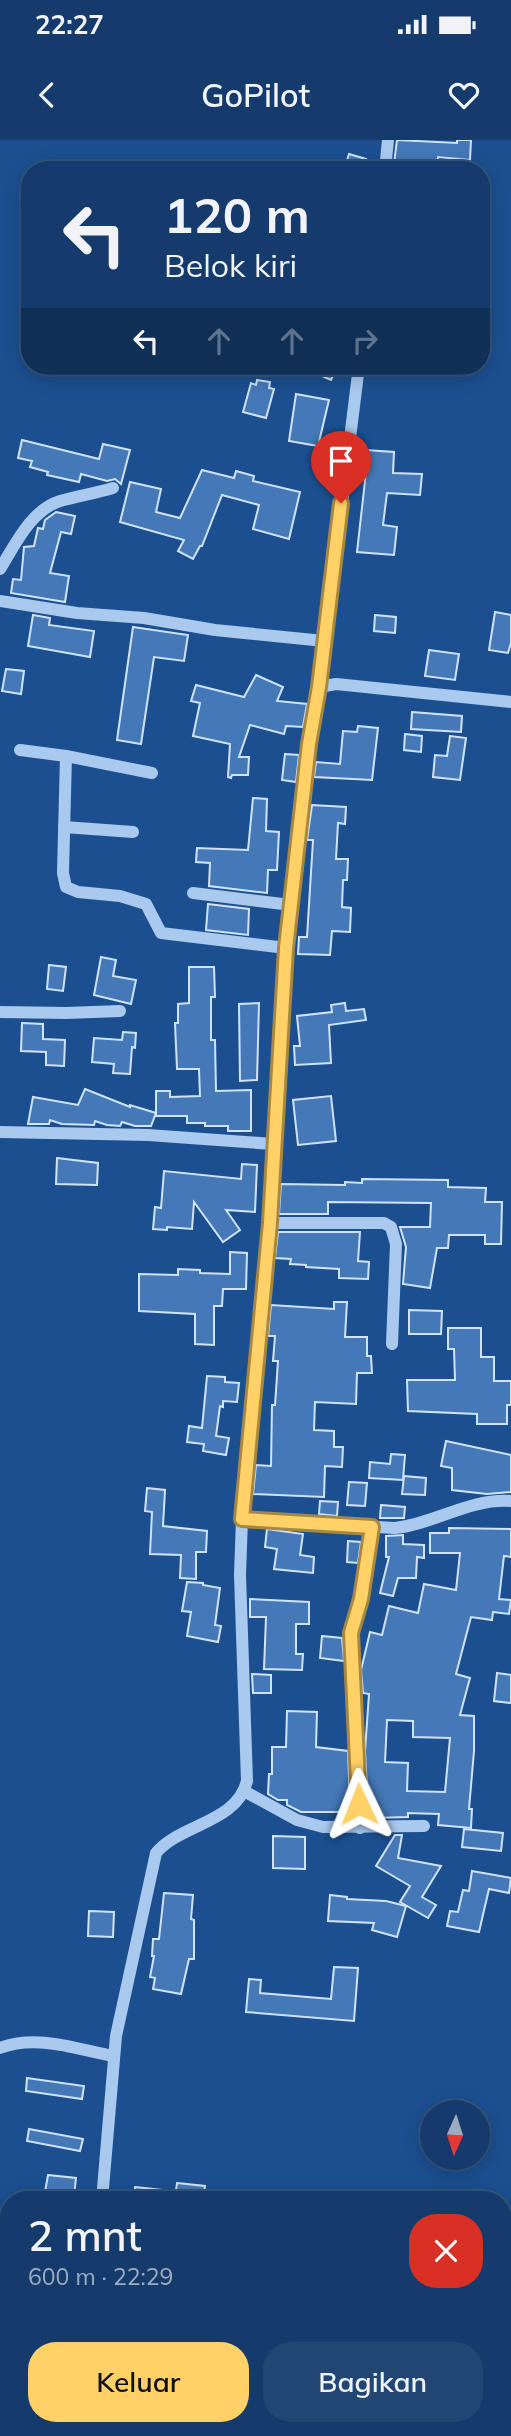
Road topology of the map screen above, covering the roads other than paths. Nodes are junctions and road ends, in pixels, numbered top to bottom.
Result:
1 (388, 140) edge
2 (386, 161) edge
3 (358, 375) edge
4 (113, 488) dead end
5 (0, 569) edge
6 (0, 601) edge
7 (324, 641) junction
8 (319, 687) junction
9 (511, 702) edge
10 (20, 750) dead end
11 (66, 756) junction
12 (152, 773) dead end
13 (64, 827) junction
14 (133, 832) dead end
15 (193, 893) dead end
16 (291, 905) junction
17 (286, 948) junction
18 (120, 1011) dead end
19 (0, 1012) edge
20 (0, 1132) edge
21 (273, 1144) junction
22 (270, 1223) junction
23 (392, 1344) dead end
24 (511, 1501) edge
25 (242, 1519) junction
26 (372, 1527) junction
27 (244, 1791) junction
28 (424, 1826) dead end
29 (360, 1828) junction
30 (0, 2049) edge
31 (113, 2056) junction
32 (103, 2191) edge

1 - 2 street
3 - 7 street
4 - 5 street
6 - 7 street
7 - 8 street
8 - 9 street
8 - 16 street
10 - 11 street
11 - 12 street
11 - 13 street
13 - 14 street
13 - 17 street
15 - 16 street
16 - 17 street
17 - 21 street
18 - 19 street
20 - 21 street
21 - 22 street
22 - 23 street
22 - 25 street
24 - 26 street
25 - 26 street
25 - 27 street
26 - 29 street
27 - 29 street
27 - 31 street
28 - 29 street
30 - 31 street
31 - 32 street

